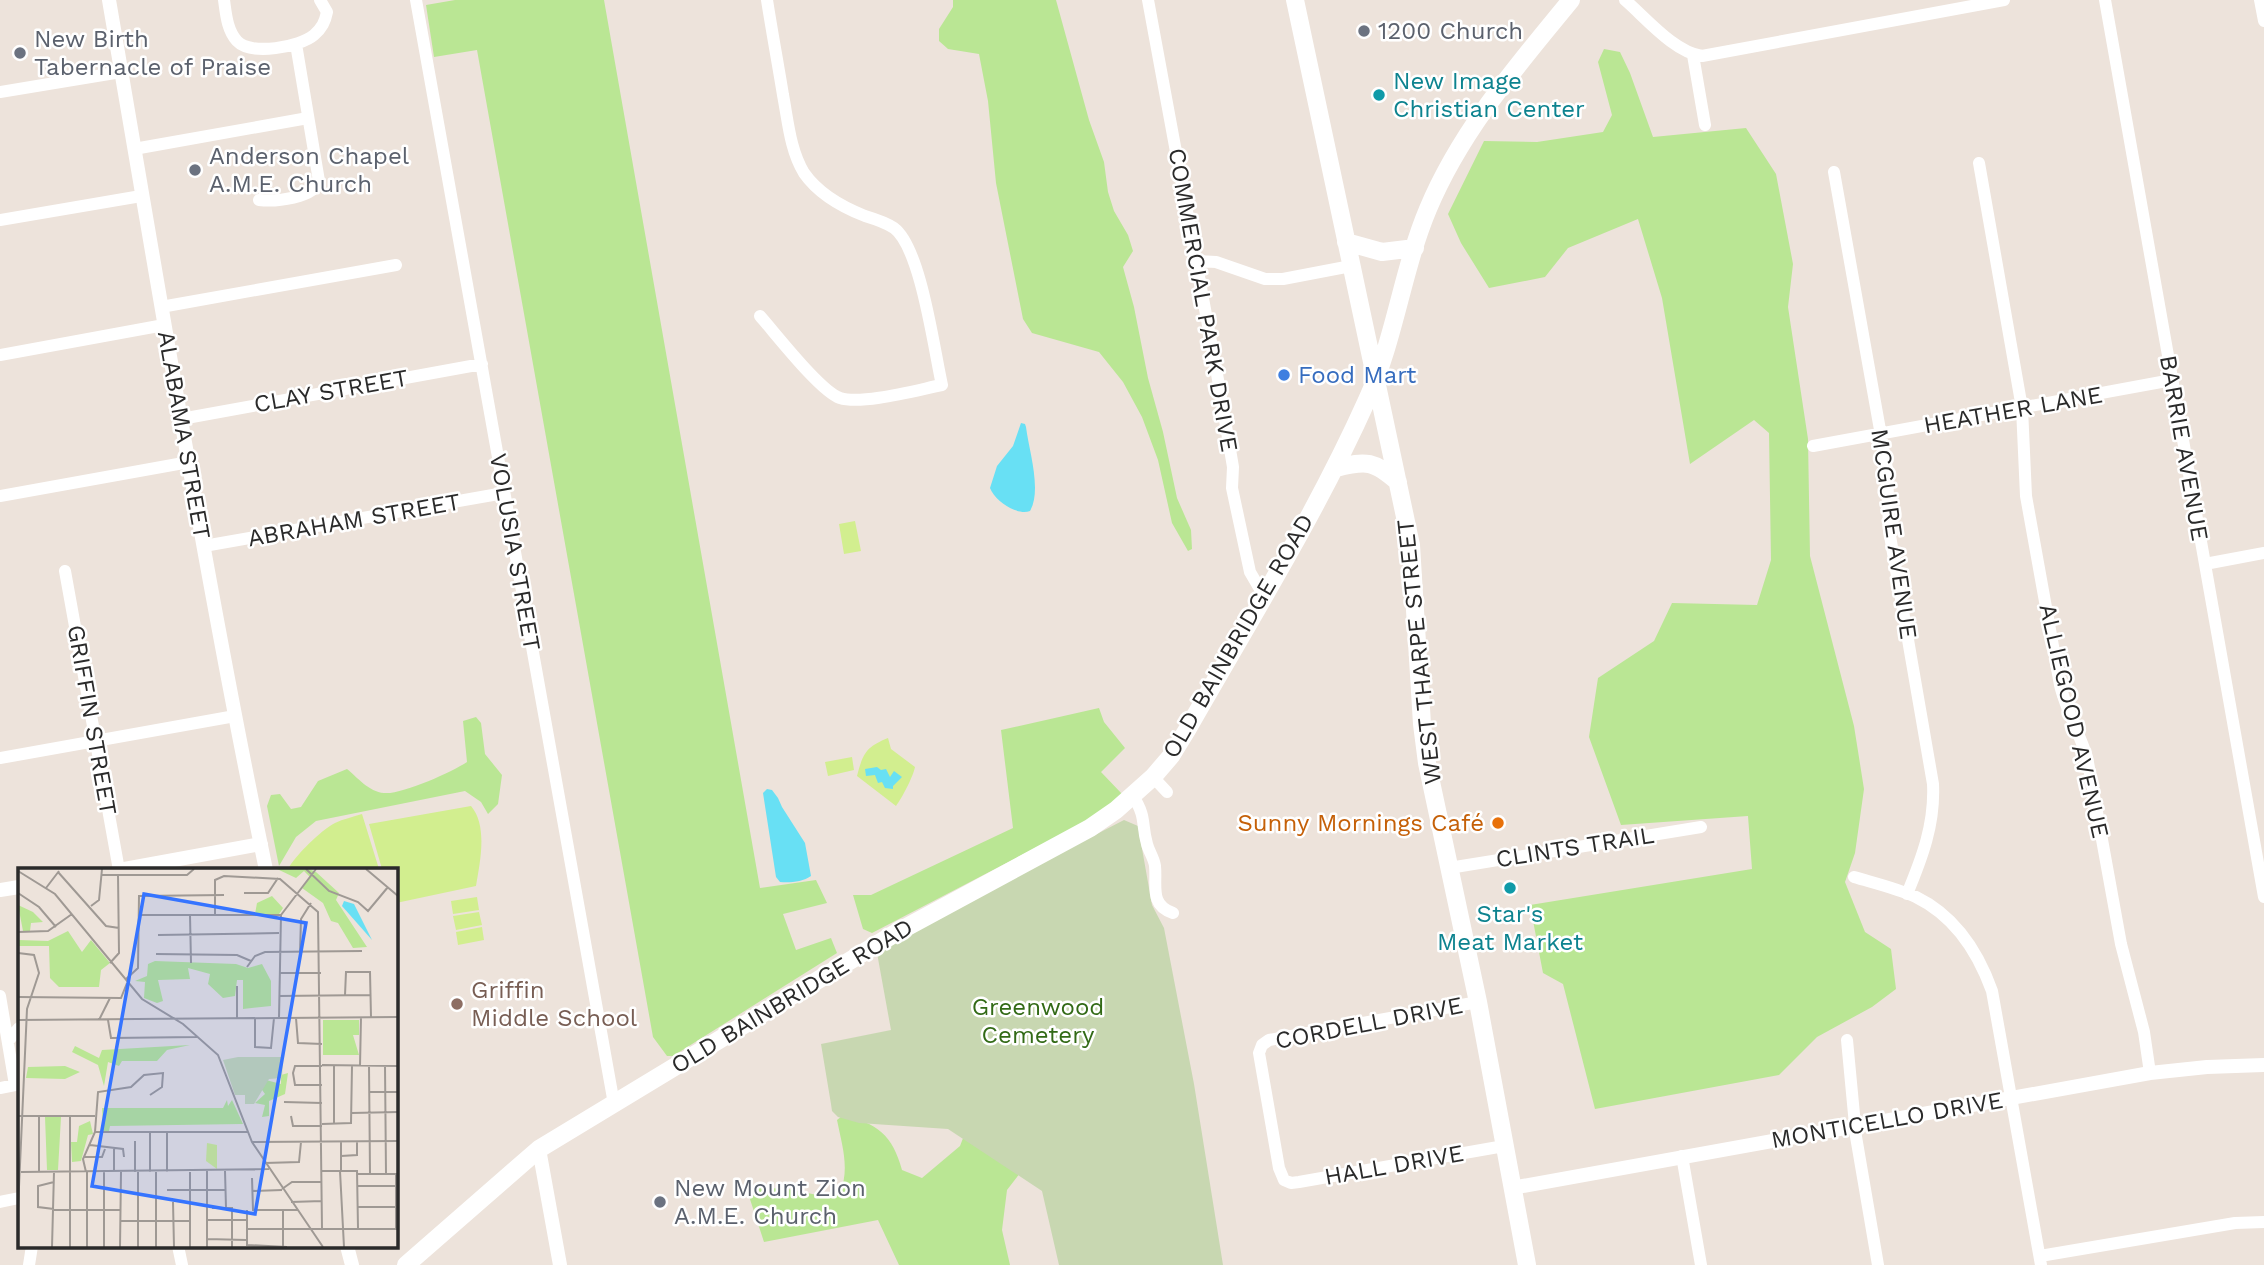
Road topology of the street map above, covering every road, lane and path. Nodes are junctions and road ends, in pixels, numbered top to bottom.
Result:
1 (109, 0) edge
2 (224, 0) edge
3 (320, 0) edge
4 (416, 0) edge
5 (767, 0) edge
6 (1148, 0) edge
7 (1295, 0) edge
8 (1571, 0) edge
9 (1625, 0) edge
10 (2004, 0) edge
11 (2105, 0) edge
12 (2260, 0) edge
13 (2264, 20) edge
14 (296, 44) junction
15 (1693, 55) junction
16 (121, 72) junction
17 (0, 92) edge
18 (308, 118) junction
19 (1705, 125) dead end
20 (134, 149) junction
21 (1979, 163) dead end
22 (1834, 172) dead end
23 (141, 196) junction
24 (259, 200) dead end
25 (0, 220) edge
26 (1346, 242) junction
27 (1415, 248) junction
28 (1197, 261) junction
29 (396, 265) dead end
30 (1351, 266) junction
31 (161, 307) junction
32 (760, 316) dead end
33 (164, 325) junction
34 (0, 355) edge
35 (482, 364) junction
36 (2172, 380) junction
37 (1375, 382) junction
38 (2022, 408) junction
39 (181, 419) junction
40 (1881, 434) junction
41 (1813, 446) dead end
42 (189, 462) junction
43 (1336, 468) junction
44 (1398, 482) junction
45 (504, 493) junction
46 (0, 496) edge
47 (204, 546) junction
48 (2264, 553) edge
49 (2205, 564) junction
50 (65, 571) dead end
51 (1264, 596) junction
52 (235, 716) junction
53 (96, 741) junction
54 (0, 758) edge
55 (1153, 777) junction
56 (1167, 792) dead end
57 (1133, 796) junction
58 (1700, 827) dead end
59 (261, 844) junction
60 (119, 868) edge
61 (130, 868) edge
62 (266, 868) edge
63 (1449, 868) junction
64 (1854, 877) dead end
65 (18, 887) edge
66 (0, 890) edge
67 (1907, 894) junction
68 (2264, 897) edge
69 (1173, 914) dead end
70 (0, 996) edge
71 (1478, 1002) junction
72 (18, 1029) edge
73 (1847, 1040) dead end
74 (8, 1041) junction
75 (2264, 1065) edge
76 (2150, 1073) junction
77 (0, 1088) edge
78 (2011, 1097) junction
79 (614, 1104) junction
80 (1855, 1125) junction
81 (1504, 1146) junction
82 (539, 1149) junction
83 (1682, 1156) junction
84 (1284, 1180) joint
85 (1513, 1188) junction
86 (18, 1198) edge
87 (0, 1202) edge
88 (2264, 1222) edge
89 (348, 1248) edge
90 (2041, 1261) edge
91 (352, 1265) edge
92 (406, 1265) edge
93 (561, 1265) edge
94 (1527, 1265) edge
95 (1701, 1265) edge
96 (1878, 1265) edge

1 - 16 street, ALABAMA STREET
2 - 14 street
3 - 14 street
4 - 35 street, VOLUSIA STREET
5 - 32 street
6 - 28 street, COMMERCIAL PARK DRIVE
7 - 26 main road, WEST THARPE STREET
8 - 27 main road, OLD BAINBRIDGE ROAD
9 - 15 street
10 - 15 street
11 - 36 street, BARRIE AVENUE
12 - 13 street
14 - 18 street
15 - 19 street
16 - 17 street
16 - 20 street, ALABAMA STREET
18 - 20 street
18 - 24 street
20 - 23 street, ALABAMA STREET
21 - 38 street, ALLIEGOOD AVENUE
22 - 40 street, MCGUIRE AVENUE
23 - 25 street
23 - 31 street, ALABAMA STREET
26 - 27 main road
26 - 30 main road, WEST THARPE STREET
27 - 37 main road, OLD BAINBRIDGE ROAD
28 - 30 street
28 - 51 street, COMMERCIAL PARK DRIVE
29 - 31 street
30 - 37 main road, WEST THARPE STREET
31 - 33 street, ALABAMA STREET
33 - 34 street
33 - 39 street, ALABAMA STREET
35 - 39 street, CLAY STREET
35 - 45 street, VOLUSIA STREET
36 - 38 street, HEATHER LANE
36 - 49 street, BARRIE AVENUE
37 - 43 main road, OLD BAINBRIDGE ROAD
37 - 44 main road, WEST THARPE STREET
38 - 40 street, HEATHER LANE
38 - 76 street, ALLIEGOOD AVENUE
39 - 42 street, ALABAMA STREET
40 - 41 street, HEATHER LANE
40 - 67 street, MCGUIRE AVENUE
42 - 46 street
42 - 47 street, ALABAMA STREET
43 - 44 main road
43 - 51 main road, OLD BAINBRIDGE ROAD
44 - 63 main road, WEST THARPE STREET
45 - 47 street, ABRAHAM STREET
45 - 79 street, VOLUSIA STREET
47 - 52 street, ALABAMA STREET
48 - 49 street
49 - 68 street, BARRIE AVENUE
50 - 53 street, GRIFFIN STREET
51 - 55 main road, OLD BAINBRIDGE ROAD
52 - 53 street
52 - 59 street, ALABAMA STREET
53 - 54 street
53 - 60 street, GRIFFIN STREET
55 - 56 street
55 - 57 main road, OLD BAINBRIDGE ROAD
57 - 69 street
57 - 79 main road, OLD BAINBRIDGE ROAD
58 - 63 street, CLINTS TRAIL
59 - 61 street
59 - 62 street, ALABAMA STREET
63 - 71 main road, WEST THARPE STREET
64 - 67 street
65 - 66 street
67 - 78 street
70 - 74 street
71 - 81 main road, WEST THARPE STREET
71 - 84 street, CORDELL DRIVE
72 - 74 street
73 - 80 street
74 - 77 street
75 - 76 street, MONTICELLO DRIVE
76 - 78 street, MONTICELLO DRIVE
78 - 80 street, MONTICELLO DRIVE
78 - 90 street
79 - 82 main road, OLD BAINBRIDGE ROAD
80 - 83 street, MONTICELLO DRIVE
80 - 96 street
81 - 84 street, HALL DRIVE
81 - 85 main road, WEST THARPE STREET
82 - 92 main road, OLD BAINBRIDGE ROAD
82 - 93 street
83 - 85 street, MONTICELLO DRIVE
83 - 95 street
85 - 94 main road, WEST THARPE STREET
86 - 87 street
88 - 90 street
89 - 91 street

